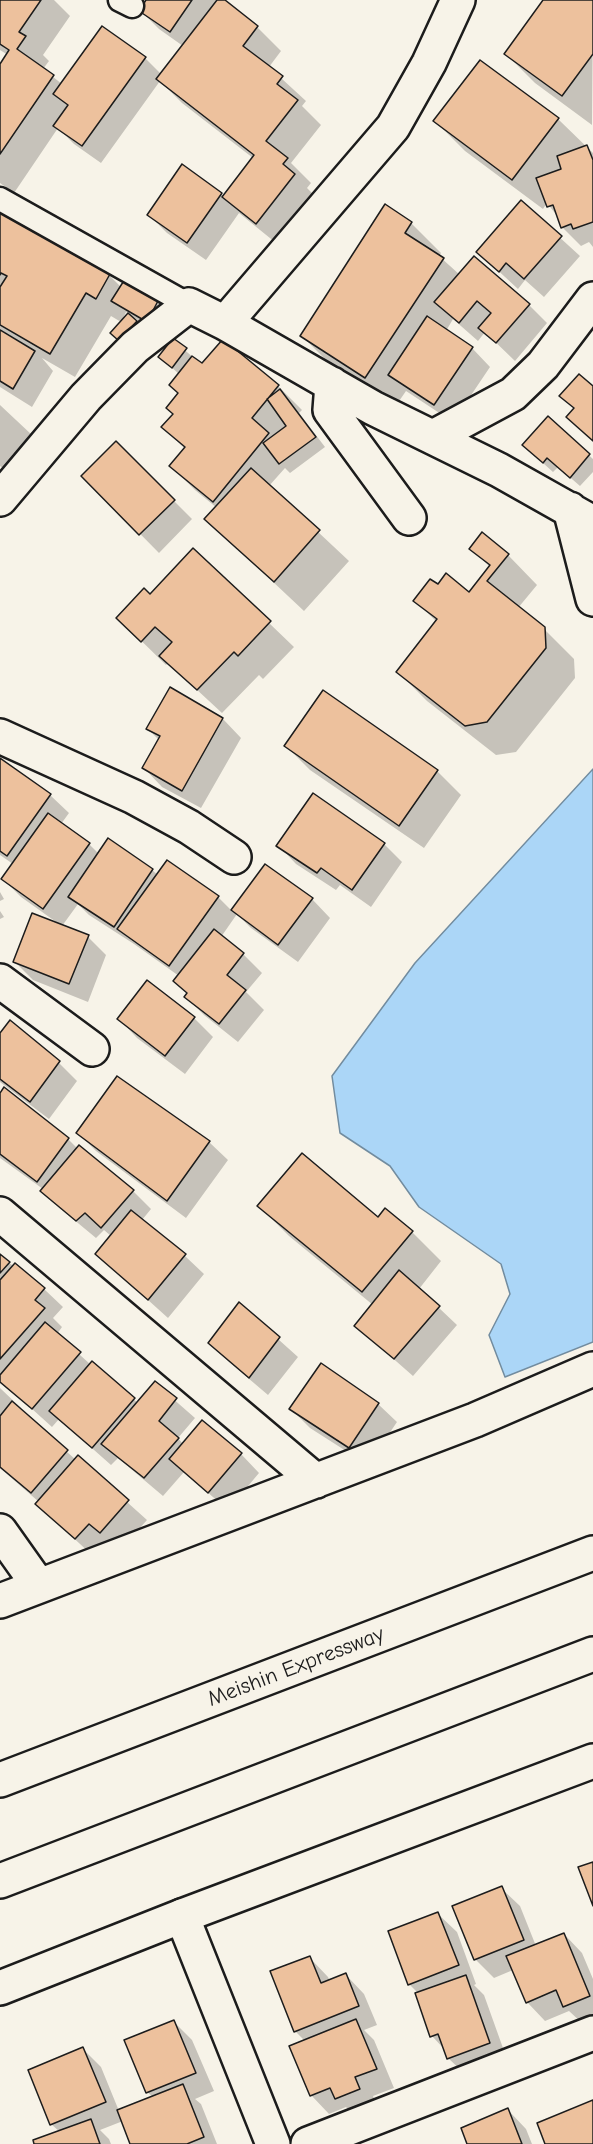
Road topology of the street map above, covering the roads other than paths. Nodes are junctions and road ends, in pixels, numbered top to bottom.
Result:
1 (458, 0) edge
2 (0, 199) edge
3 (593, 299) edge
4 (189, 305) junction
5 (225, 323) junction
6 (332, 384) junction
7 (434, 437) junction
8 (0, 499) edge
9 (582, 516) edge
10 (409, 518) dead end
11 (593, 599) edge
12 (0, 736) edge
13 (234, 857) dead end
14 (0, 981) edge
15 (92, 1049) dead end
16 (0, 1214) edge
17 (593, 1369) edge
18 (316, 1481) junction
19 (0, 1531) edge
20 (593, 1553) edge
21 (39, 1586) junction
22 (0, 1601) edge
23 (593, 1654) edge
24 (593, 1761) edge
25 (0, 1780) edge
26 (0, 1881) edge
27 (182, 1916) junction
28 (0, 1988) edge
29 (593, 2033) edge
30 (273, 2144) edge
31 (308, 2144) edge

1 - 5 main road
2 - 4 lane
3 - 7 main road
4 - 5 main road
4 - 8 main road
5 - 6 main road
6 - 7 main road
6 - 10 main road
7 - 9 main road
9 - 11 main road
12 - 13 main road
14 - 15 main road
16 - 18 main road
17 - 18 main road
18 - 21 main road
19 - 21 main road
20 - 25 main road, Meishin Expressway
21 - 22 main road
23 - 26 main road
24 - 27 main road
27 - 28 main road
27 - 30 main road
29 - 31 main road

